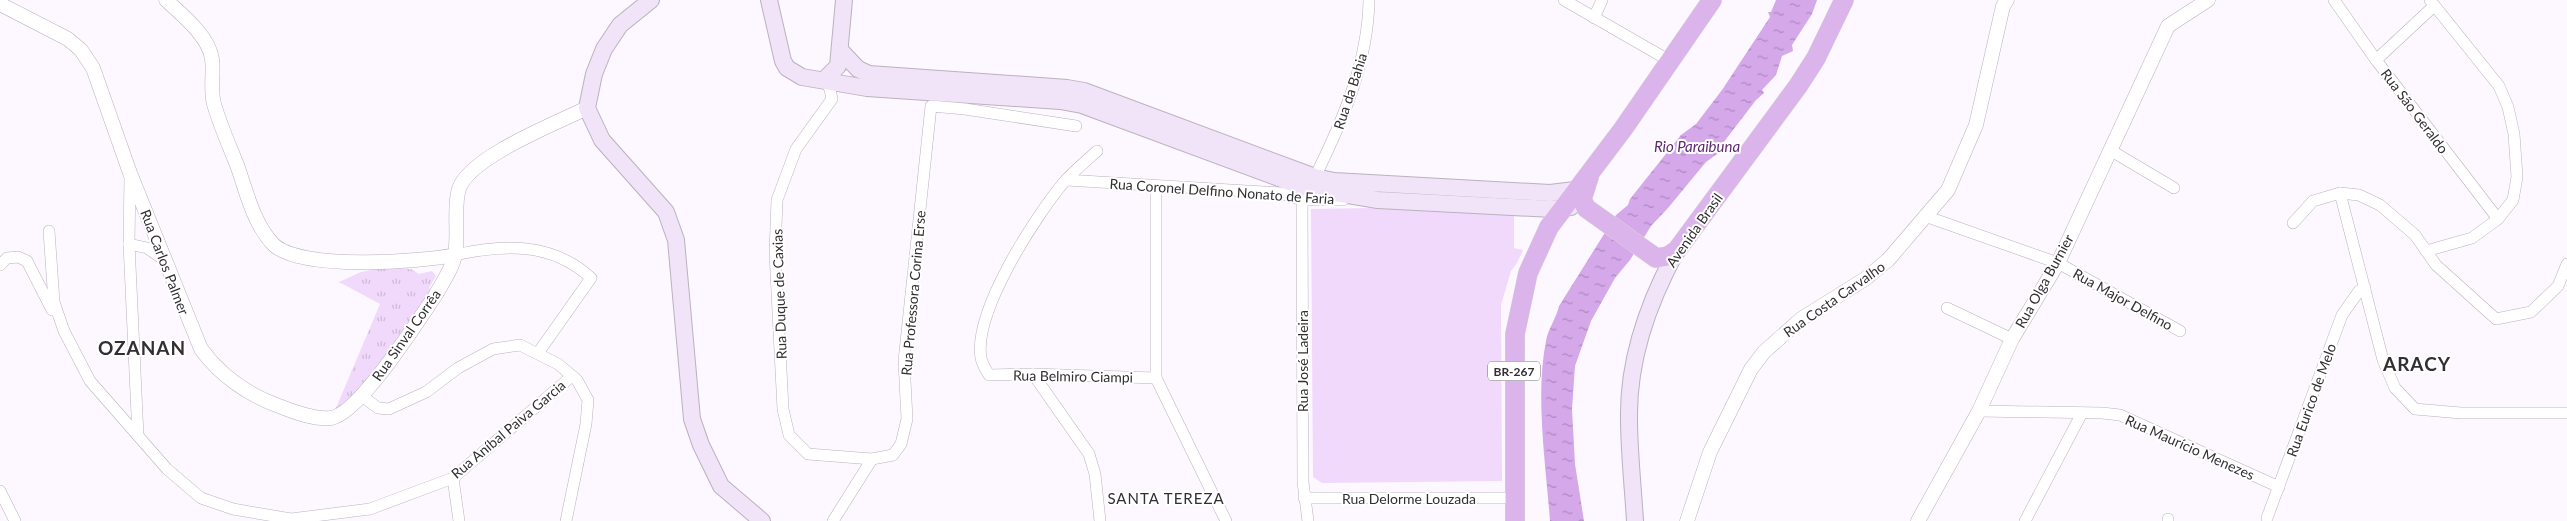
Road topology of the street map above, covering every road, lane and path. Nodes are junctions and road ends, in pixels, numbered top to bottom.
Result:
1 (166, 0) edge
2 (651, 0) edge
3 (769, 0) edge
4 (844, 0) edge
5 (1369, 0) edge
6 (1564, 0) edge
7 (1602, 0) edge
8 (1712, 0) edge
9 (1844, 0) edge
10 (2007, 0) edge
11 (2208, 0) edge
12 (2334, 0) edge
13 (2432, 3) edge
14 (0, 4) edge
15 (1594, 18) junction
16 (840, 50) junction
17 (2376, 60) junction
18 (1670, 61) junction
19 (824, 80) junction
20 (868, 81) junction
21 (587, 108) junction
22 (1076, 126) dead end
23 (2110, 150) junction
24 (1097, 151) dead end
25 (1591, 170) junction
26 (130, 173) junction
27 (1066, 180) junction
28 (1156, 186) junction
29 (1308, 188) junction
30 (2174, 188) dead end
31 (1575, 190) junction
32 (2340, 193) junction
33 (1477, 196) junction
34 (1562, 208) junction
35 (1590, 211) junction
36 (1925, 216) junction
37 (2498, 219) junction
38 (2293, 223) dead end
39 (1548, 227) junction
40 (49, 231) dead end
41 (129, 244) junction
42 (1677, 250) junction
43 (2426, 250) junction
44 (455, 255) junction
45 (1653, 256) junction
46 (163, 259) junction
47 (428, 260) junction
48 (2058, 263) junction
49 (2567, 264) edge
50 (0, 265) edge
51 (443, 281) junction
52 (1659, 282) junction
53 (2365, 288) junction
54 (1947, 308) dead end
55 (64, 331) junction
56 (2180, 331) dead end
57 (2012, 339) junction
58 (538, 353) junction
59 (1033, 374) junction
60 (575, 378) junction
61 (1156, 378) junction
62 (362, 396) junction
63 (1979, 411) junction
64 (2082, 413) junction
65 (2567, 413) edge
66 (138, 436) junction
67 (872, 459) junction
68 (453, 478) junction
69 (2279, 487) junction
70 (0, 490) edge
71 (1304, 498) junction
72 (1514, 498) junction
73 (2267, 518) dead end
74 (15, 521) edge
75 (459, 521) edge
76 (566, 521) edge
77 (762, 521) edge
78 (833, 521) edge
79 (1100, 521) edge
80 (1226, 521) edge
81 (1308, 521) edge
82 (1514, 521) edge
83 (1635, 521) edge
84 (1687, 521) edge
85 (1918, 521) edge
86 (2025, 521) edge

1 - 47 street
2 - 21 main road
3 - 19 main road
4 - 16 main road
5 - 29 street, Rua da Bahia
6 - 15 street
7 - 15 street
8 - 18 highway, BR-267
9 - 42 highway, Avenida Brasil
10 - 36 street, Rua Costa Carvalho
11 - 23 street, Rua Olga Burnier
12 - 17 street, Rua São Geraldo
13 - 17 street
13 - 37 street
14 - 26 street, Rua Carlos Palmer
15 - 18 street
16 - 19 main road
16 - 20 main road
17 - 37 street, Rua São Geraldo
18 - 25 highway, BR-267
19 - 20 main road
19 - 67 street, Rua Duque de Caxias
20 - 29 main road
21 - 44 street, Rua Sinval Corrêa
21 - 77 main road
22 - 67 street, Rua Professora Corina Erse
23 - 30 street
23 - 48 street, Rua Olga Burnier
24 - 27 street
25 - 31 highway, BR-267
25 - 35 highway
26 - 41 street
26 - 46 street, Rua Carlos Palmer
27 - 28 street, Rua Coronel Delfino Nonato de Faria
27 - 59 street, Rua Belmiro Ciampi
28 - 29 street, Rua Coronel Delfino Nonato de Faria
28 - 61 street
29 - 33 main road, Rua Coronel Delfino Nonato de Faria
29 - 33 main road, Rua Coronel Delfino Nonato de Faria
29 - 71 street, Rua José Ladeira
31 - 33 main road, Rua Coronel Delfino Nonato de Faria
31 - 34 highway, BR-267
32 - 38 street
32 - 43 street
32 - 53 street
33 - 34 main road, Rua Coronel Delfino Nonato de Faria
34 - 35 main road, Rua Coronel Delfino Nonato de Faria
34 - 39 highway, BR-267
35 - 39 highway
35 - 45 highway
36 - 48 street, Rua Major Delfino
36 - 84 street, Rua Costa Carvalho
37 - 43 street
39 - 72 highway, BR-267
40 - 55 street, Rua Aníbal Paiva Garcia
41 - 46 street
41 - 66 street
42 - 45 highway
42 - 52 main road, Avenida Brasil
43 - 49 street
44 - 47 street
44 - 51 street, Rua Sinval Corrêa
44 - 58 street
45 - 52 main road
46 - 62 street, Rua Carlos Palmer
47 - 51 street
48 - 56 street, Rua Major Delfino
48 - 57 street, Rua Olga Burnier
50 - 55 street
51 - 62 street, Rua Sinval Corrêa
52 - 83 main road, Avenida Brasil
53 - 65 street
53 - 69 street, Rua Eurico de Melo
54 - 57 street
55 - 66 street, Rua Aníbal Paiva Garcia
57 - 63 street, Rua Olga Burnier
58 - 60 street
58 - 62 street
59 - 61 street, Rua Belmiro Ciampi
59 - 79 street
60 - 68 street, Rua Aníbal Paiva Garcia
60 - 76 street
61 - 80 street
63 - 64 street, Rua Maurício Menezes
63 - 85 street, Rua Olga Burnier
64 - 69 street, Rua Maurício Menezes
64 - 86 street
66 - 68 street, Rua Aníbal Paiva Garcia
67 - 78 street
68 - 75 street
69 - 73 street, Rua Eurico de Melo
70 - 74 street
71 - 72 street, Rua Delorme Louzada
71 - 81 street, Rua José Ladeira
72 - 82 highway, BR-267

